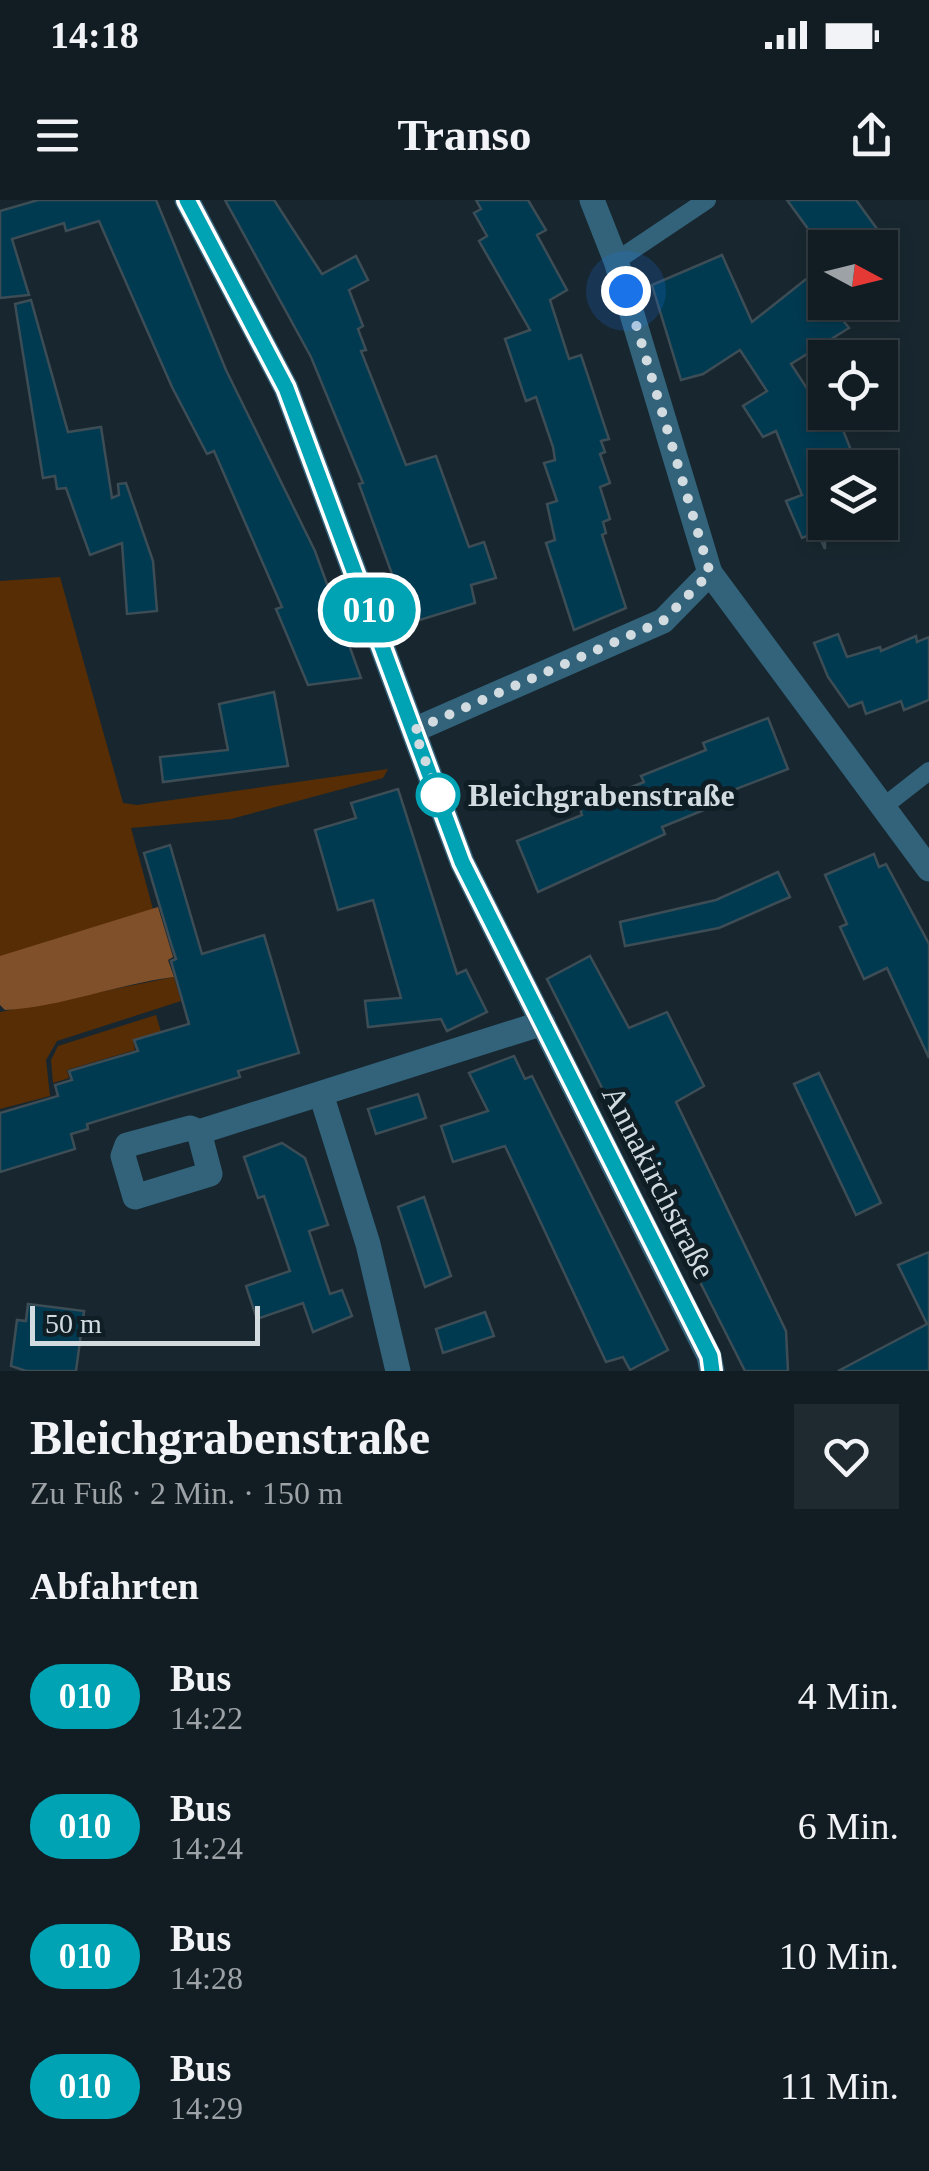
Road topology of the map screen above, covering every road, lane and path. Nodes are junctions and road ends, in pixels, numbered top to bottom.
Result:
1 (187, 200) edge
2 (592, 200) edge
3 (706, 200) edge
4 (616, 261) junction
5 (710, 573) junction
6 (414, 730) junction
7 (929, 771) edge
8 (882, 806) junction
9 (929, 869) edge
10 (543, 1023) junction
11 (321, 1094) junction
12 (199, 1132) dead end
13 (398, 1371) edge
14 (712, 1371) edge

1 - 6 street, Annakirchstraße
2 - 4 street
3 - 4 lane
4 - 5 street
5 - 6 street
5 - 8 street
6 - 10 street, Annakirchstraße
7 - 8 lane
8 - 9 street
10 - 11 street
10 - 14 street, Annakirchstraße
11 - 12 street
11 - 13 street

